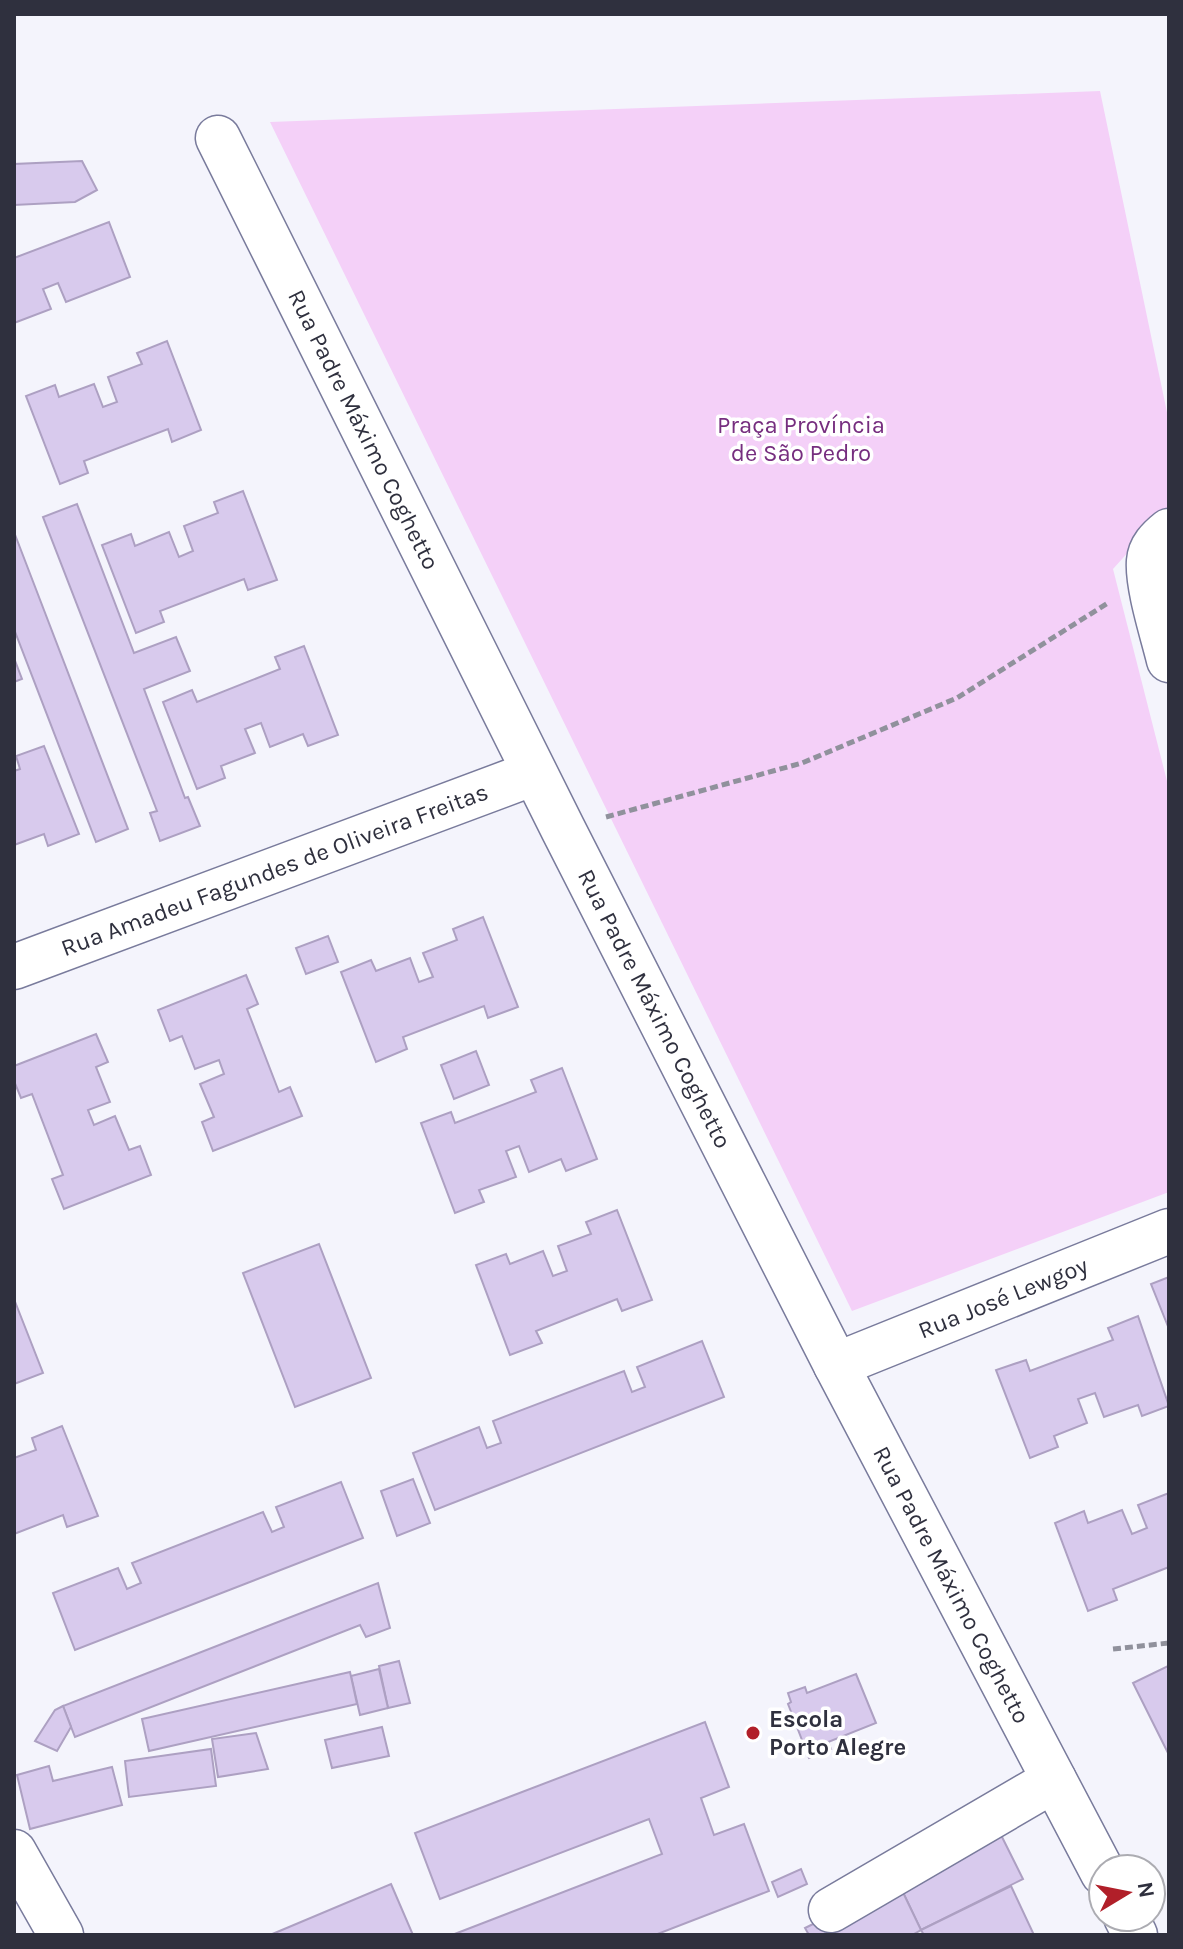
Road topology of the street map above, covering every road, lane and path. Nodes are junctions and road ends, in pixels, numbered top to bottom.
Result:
1 (218, 138) dead end
2 (1169, 531) edge
3 (1151, 579) junction
4 (1169, 660) edge
5 (534, 773) junction
6 (563, 829) junction
7 (14, 967) edge
8 (1169, 1231) edge
9 (836, 1365) junction
10 (1169, 1643) edge
11 (1113, 1649) dead end
12 (1054, 1780) junction
13 (14, 1852) edge
14 (1092, 1853) edge
15 (831, 1910) dead end
16 (52, 1918) edge

1 - 5 street, Rua Padre Máximo Coghetto
2 - 3 street
3 - 4 street
3 - 6 path
5 - 6 street, Rua Padre Máximo Coghetto
5 - 7 street, Rua Amadeu Fagundes de Oliveira Freitas
6 - 9 street, Rua Padre Máximo Coghetto
8 - 9 street, Rua José Lewgoy
9 - 12 street, Rua Padre Máximo Coghetto
10 - 11 path
12 - 14 street, Rua Padre Máximo Coghetto
12 - 15 street
13 - 16 street

